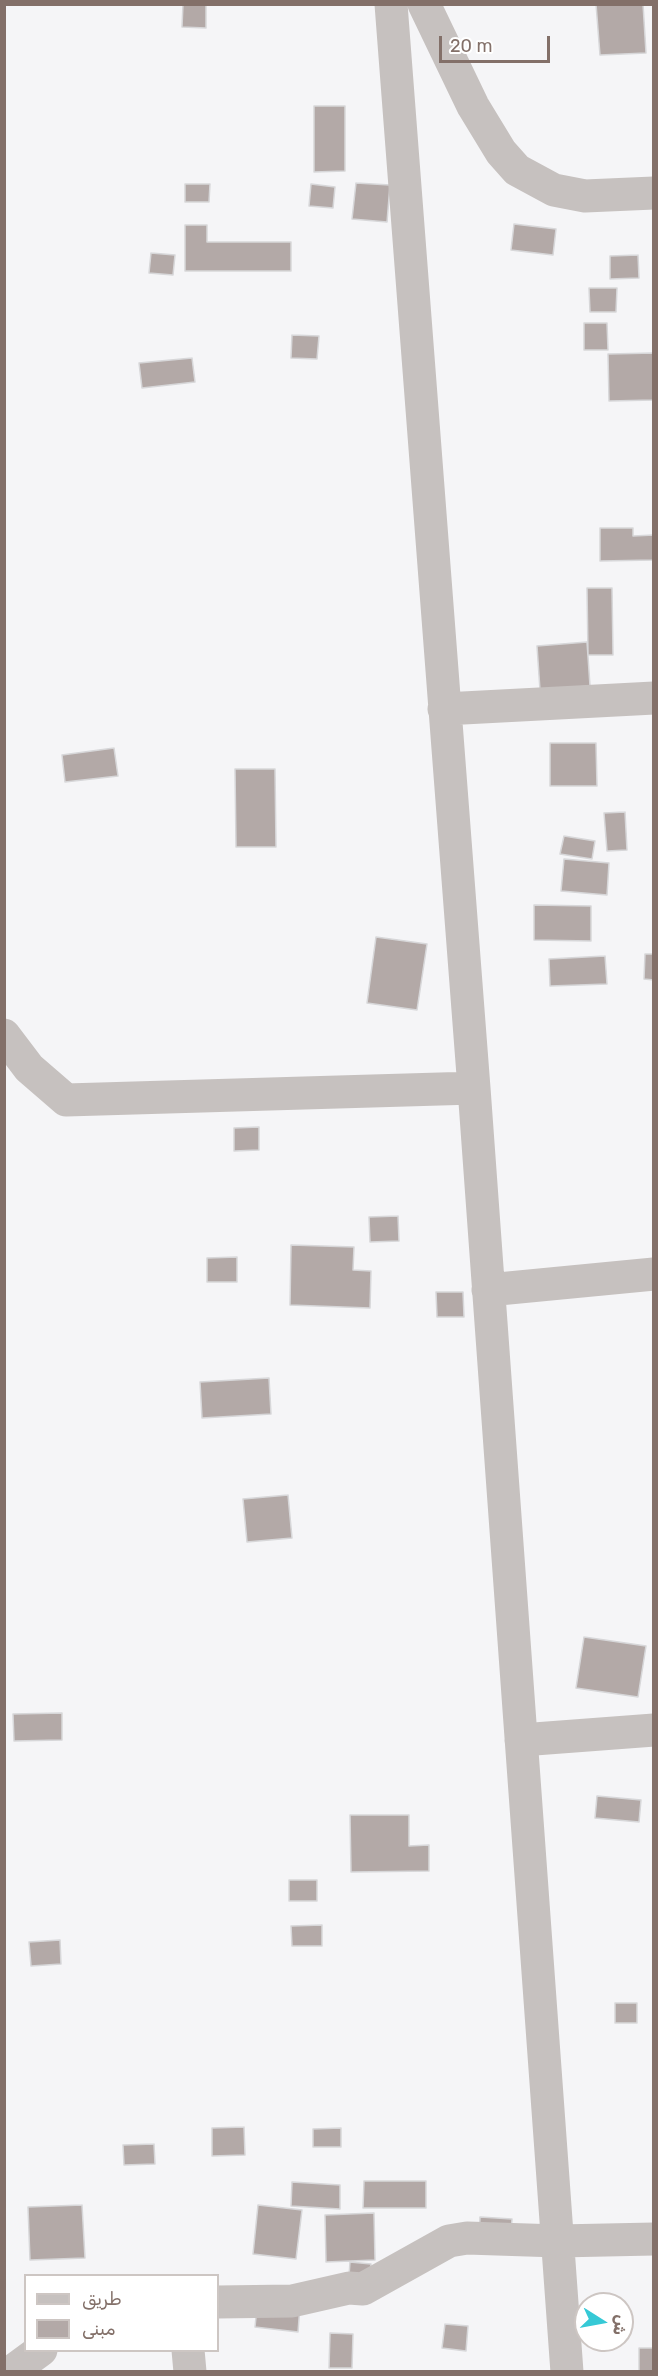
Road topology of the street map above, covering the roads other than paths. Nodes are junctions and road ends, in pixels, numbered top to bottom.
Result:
1 (391, 4) edge
2 (423, 4) edge
3 (654, 193) edge
4 (654, 698) edge
5 (444, 710) junction
6 (4, 1035) edge
7 (474, 1088) junction
8 (654, 1274) edge
9 (488, 1290) junction
10 (654, 1730) edge
11 (521, 1740) junction
12 (654, 2239) edge
13 (558, 2241) junction
14 (219, 2302) edge
15 (38, 2352) edge
16 (188, 2352) edge
17 (11, 2372) edge
18 (190, 2372) edge
19 (567, 2372) edge

1 - 5 street
2 - 3 street
4 - 5 street
5 - 7 street
6 - 7 street
7 - 9 street
8 - 9 street
9 - 11 street
10 - 11 street
11 - 13 street
12 - 13 street
13 - 14 street
13 - 19 street
15 - 17 street
16 - 18 street

